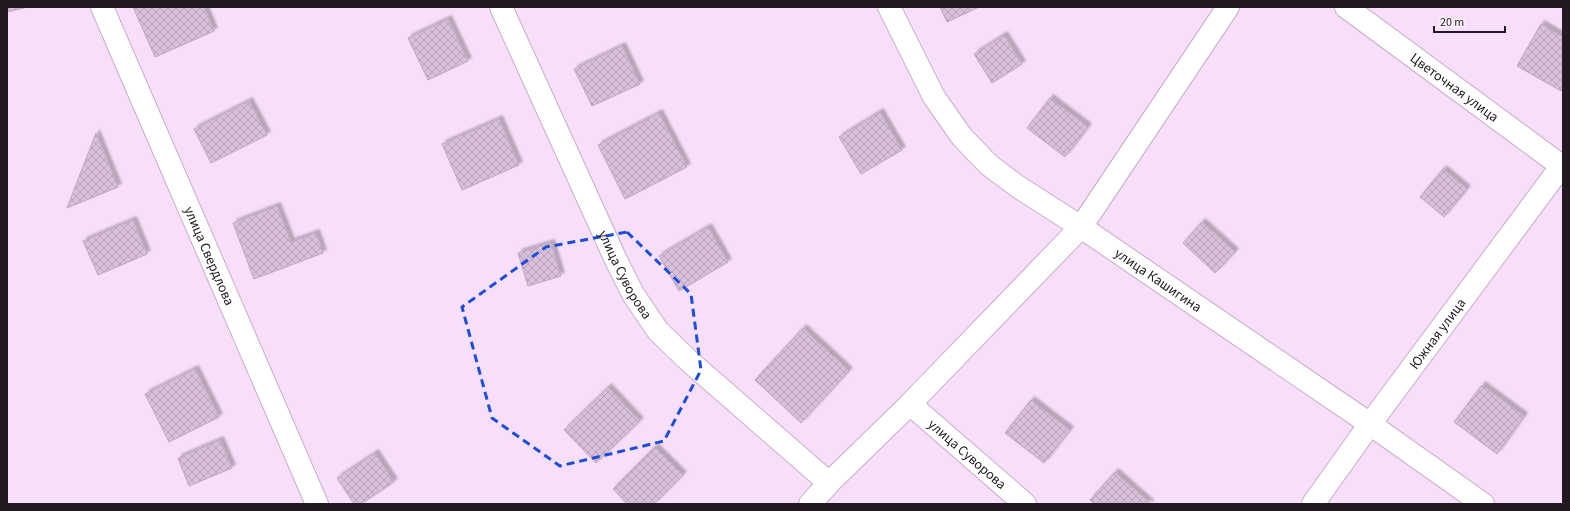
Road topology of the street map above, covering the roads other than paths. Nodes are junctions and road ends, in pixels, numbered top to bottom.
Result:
1 (102, 7) edge
2 (501, 7) edge
3 (889, 7) edge
4 (1228, 7) edge
5 (1346, 7) edge
6 (1562, 166) edge
7 (1081, 227) junction
8 (910, 404) junction
9 (1370, 424) junction
10 (829, 483) junction
11 (317, 504) edge
12 (810, 504) edge
13 (1025, 504) edge
14 (1313, 504) edge
15 (1483, 504) edge

1 - 11 street, улица Свердлова
2 - 10 street, улица Суворова
3 - 7 street, улица Кашигина
4 - 7 street
5 - 6 street, Цветочная улица
6 - 9 street, Южная улица
7 - 8 street
7 - 9 street, улица Кашигина
8 - 10 street
8 - 13 street, улица Суворова
9 - 14 street, Южная улица
9 - 15 street, улица Кашигина
10 - 12 street

